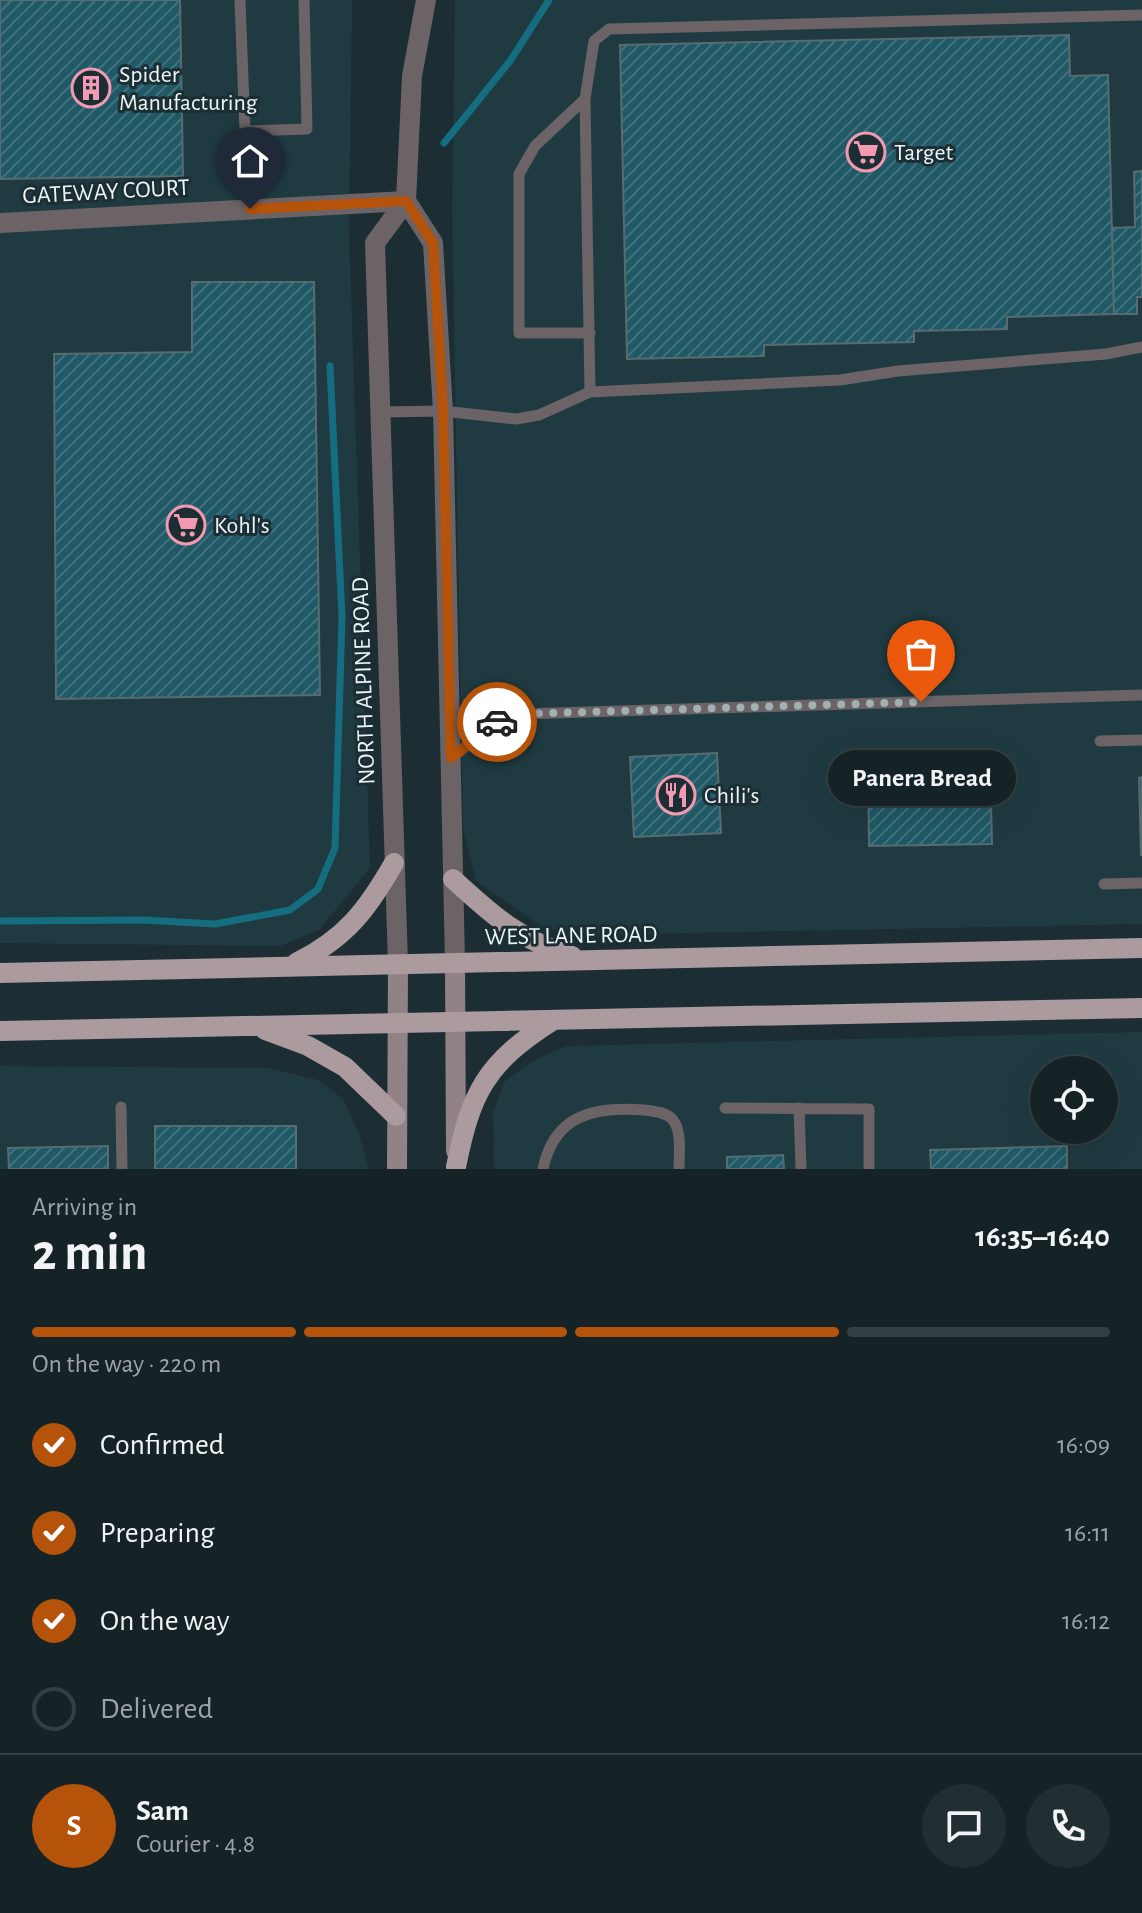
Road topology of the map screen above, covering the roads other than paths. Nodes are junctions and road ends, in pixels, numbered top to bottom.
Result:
1 (240, 0) edge
2 (304, 0) edge
3 (426, 0) edge
4 (1142, 15) edge
5 (585, 99) junction
6 (406, 201) junction
7 (0, 223) edge
8 (590, 333) junction
9 (1142, 347) edge
10 (590, 392) junction
11 (443, 411) junction
12 (380, 412) junction
13 (1142, 695) edge
14 (1142, 740) edge
15 (1100, 741) dead end
16 (451, 758) junction
17 (394, 863) junction
18 (453, 879) junction
19 (1142, 883) edge
20 (1104, 884) dead end
21 (1142, 948) edge
22 (587, 961) junction
23 (455, 963) junction
24 (398, 964) junction
25 (289, 967) junction
26 (0, 973) edge
27 (1142, 1008) edge
28 (554, 1020) junction
29 (456, 1023) junction
30 (396, 1024) junction
31 (254, 1026) junction
32 (0, 1031) edge
33 (121, 1107) dead end
34 (725, 1108) dead end
35 (799, 1108) junction
36 (396, 1116) junction
37 (456, 1168) edge
38 (122, 1169) edge
39 (397, 1169) edge
40 (543, 1169) edge
41 (679, 1169) edge
42 (801, 1169) edge
43 (869, 1169) edge

1 - 2 lane
3 - 6 street
4 - 5 lane
5 - 8 lane
5 - 8 lane
6 - 7 street, GATEWAY COURT
6 - 11 street
6 - 12 street, NORTH ALPINE ROAD
8 - 10 lane
9 - 10 lane
10 - 11 lane
11 - 12 lane
11 - 16 street
12 - 17 street, NORTH ALPINE ROAD
13 - 16 lane
14 - 15 lane
16 - 18 street
17 - 24 street, NORTH ALPINE ROAD
17 - 25 main road
18 - 22 main road
18 - 23 street
19 - 20 lane
21 - 22 main road, WEST LANE ROAD
22 - 23 main road, WEST LANE ROAD
23 - 24 main road, WEST LANE ROAD
23 - 29 main road
24 - 25 main road, WEST LANE ROAD
24 - 30 main road, NORTH ALPINE ROAD
25 - 26 main road, WEST LANE ROAD
27 - 28 main road
28 - 29 main road
28 - 37 main road
29 - 30 main road
29 - 37 main road
30 - 31 main road
30 - 36 main road, NORTH ALPINE ROAD
31 - 32 main road
31 - 36 main road
33 - 38 lane
34 - 35 lane
35 - 42 lane
35 - 43 lane
36 - 39 main road, NORTH ALPINE ROAD
40 - 41 lane

